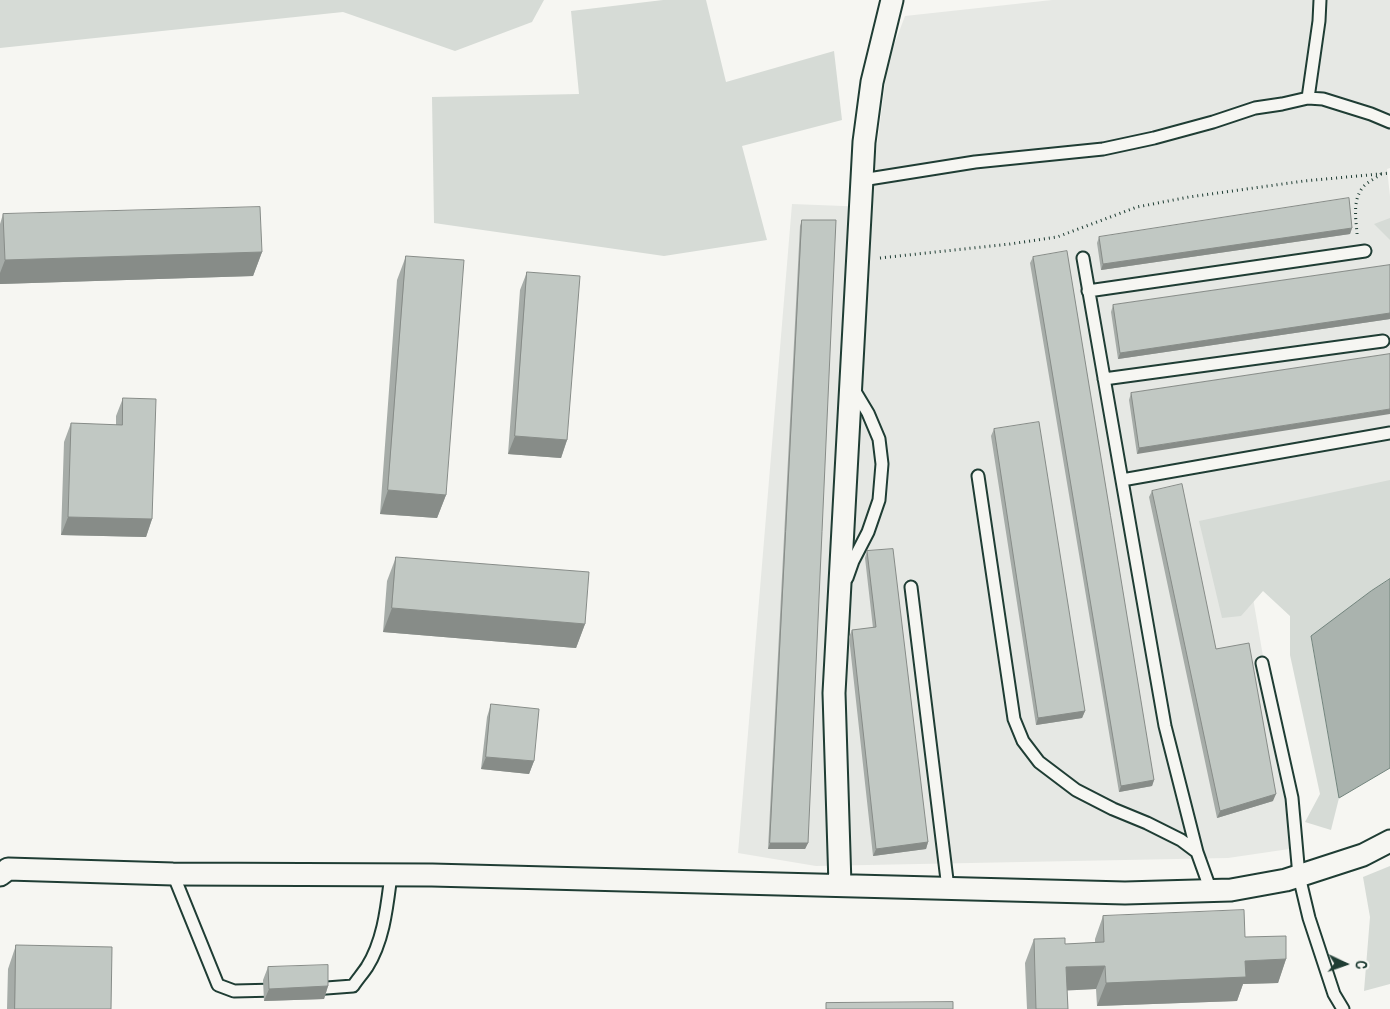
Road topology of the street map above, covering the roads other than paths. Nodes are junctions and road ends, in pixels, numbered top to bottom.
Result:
1 (892, 0) edge
2 (1320, 0) edge
3 (1308, 98) junction
4 (1390, 122) edge
5 (862, 180) junction
6 (1362, 252) road end
7 (1082, 258) dead end
8 (1088, 291) junction
9 (1383, 341) dead end
10 (1104, 379) junction
11 (850, 384) junction
12 (1390, 433) edge
13 (978, 476) dead end
14 (1122, 480) junction
15 (911, 587) dead end
16 (838, 622) junction
17 (1262, 663) dead end
18 (1390, 841) edge
19 (1197, 852) junction
20 (172, 874) junction
21 (0, 875) edge
22 (391, 875) junction
23 (1299, 876) junction
24 (840, 885) junction
25 (948, 888) junction
26 (1212, 891) junction
27 (304, 989) edge
28 (284, 990) edge
29 (1343, 1009) edge

1 - 5 street
2 - 3 lane
3 - 4 lane
3 - 5 lane
5 - 11 street
6 - 8 lane
7 - 8 lane
8 - 10 lane
9 - 10 lane
10 - 14 lane
11 - 16 street
11 - 16 lane
12 - 14 lane
13 - 19 lane
14 - 19 lane
15 - 25 lane
16 - 24 street
17 - 23 lane
18 - 23 street
19 - 26 lane
20 - 21 street
20 - 22 street
20 - 28 lane
22 - 24 street
22 - 27 lane
23 - 26 street
23 - 29 lane
24 - 25 street
25 - 26 street

